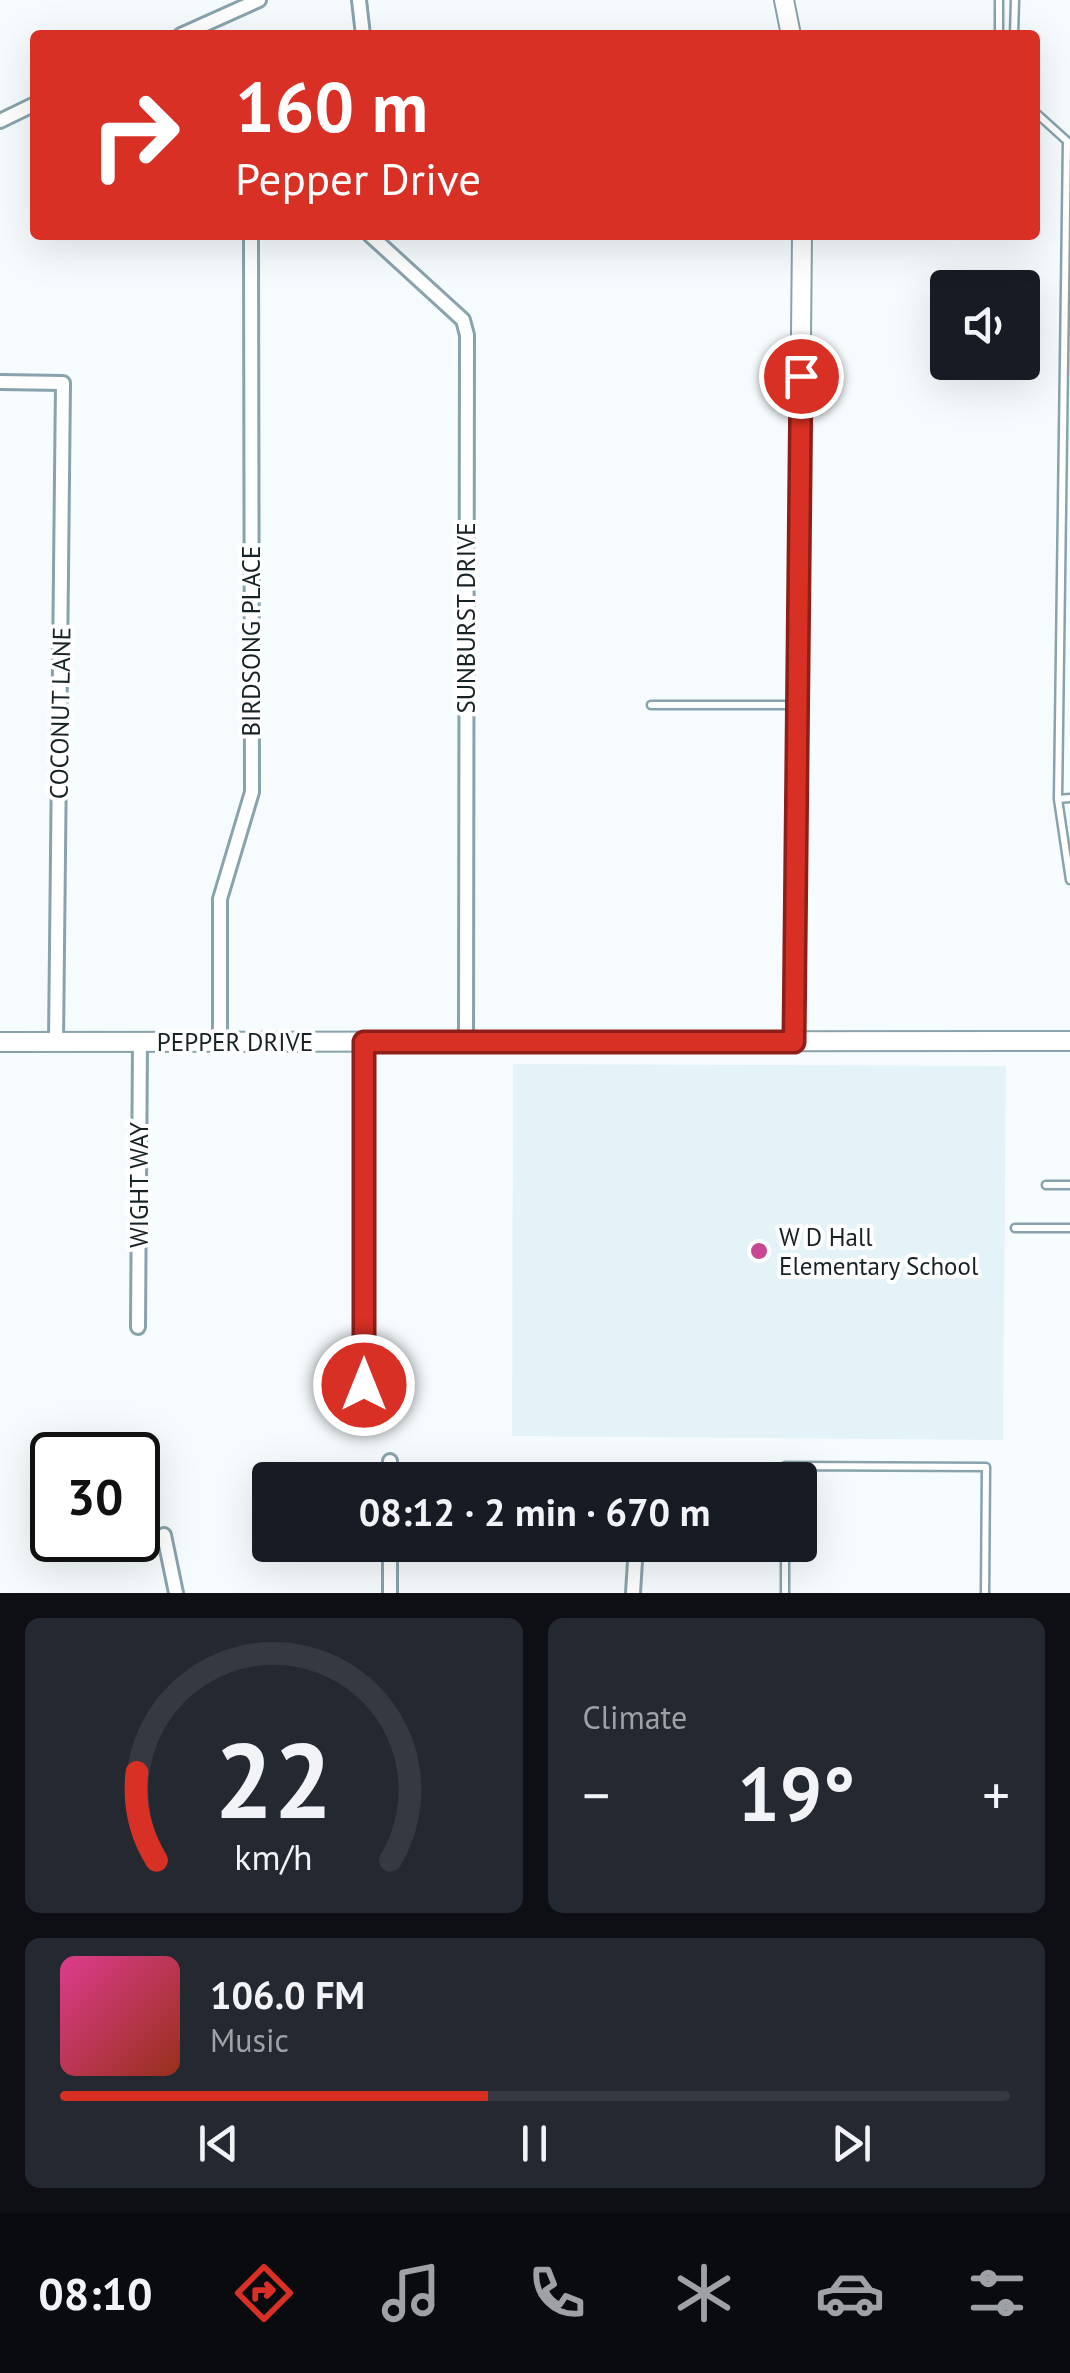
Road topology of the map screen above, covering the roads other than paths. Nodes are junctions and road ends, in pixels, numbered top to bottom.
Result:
1 (258, 0) edge
2 (358, 0) edge
3 (784, 0) edge
4 (999, 0) edge
5 (1014, 0) edge
6 (192, 30) edge
7 (361, 30) edge
8 (791, 30) edge
9 (999, 30) edge
10 (1014, 30) edge
11 (30, 106) edge
12 (1040, 117) edge
13 (0, 120) edge
14 (1068, 142) edge
15 (251, 240) edge
16 (375, 240) edge
17 (802, 240) edge
18 (0, 382) edge
19 (651, 704) dead end
20 (797, 705) junction
21 (1070, 798) edge
22 (1058, 799) junction
23 (1070, 880) edge
24 (0, 1042) edge
25 (56, 1042) junction
26 (140, 1042) junction
27 (220, 1042) junction
28 (364, 1042) junction
29 (794, 1042) junction
30 (1070, 1042) edge
31 (466, 1043) junction
32 (1046, 1184) dead end
33 (1070, 1185) edge
34 (1016, 1228) dead end
35 (1070, 1228) edge
36 (138, 1327) dead end
37 (364, 1385) dead end
38 (817, 1466) edge
39 (164, 1534) dead end
40 (390, 1562) edge
41 (635, 1562) edge
42 (785, 1562) edge
43 (176, 1593) edge
44 (390, 1593) edge
45 (633, 1593) edge
46 (785, 1593) edge
47 (985, 1593) edge

1 - 6 street
2 - 7 street
3 - 8 street
4 - 9 lane
5 - 10 lane
11 - 13 street
12 - 14 lane
14 - 22 lane
15 - 27 street, BIRDSONG PLACE
16 - 31 street, SUNBURST DRIVE
17 - 20 street
18 - 25 street, COCONUT LANE
19 - 20 lane
20 - 29 street
21 - 22 lane
22 - 23 lane
24 - 25 street, PEPPER DRIVE
25 - 26 street, PEPPER DRIVE
26 - 27 street, PEPPER DRIVE
26 - 36 street, WIGHT WAY
27 - 28 street, PEPPER DRIVE
28 - 31 street, PEPPER DRIVE
28 - 37 street
29 - 30 street, PEPPER DRIVE
29 - 31 street, PEPPER DRIVE
32 - 33 lane
34 - 35 lane
38 - 47 lane
39 - 43 street
40 - 44 street
41 - 45 street
42 - 46 lane

